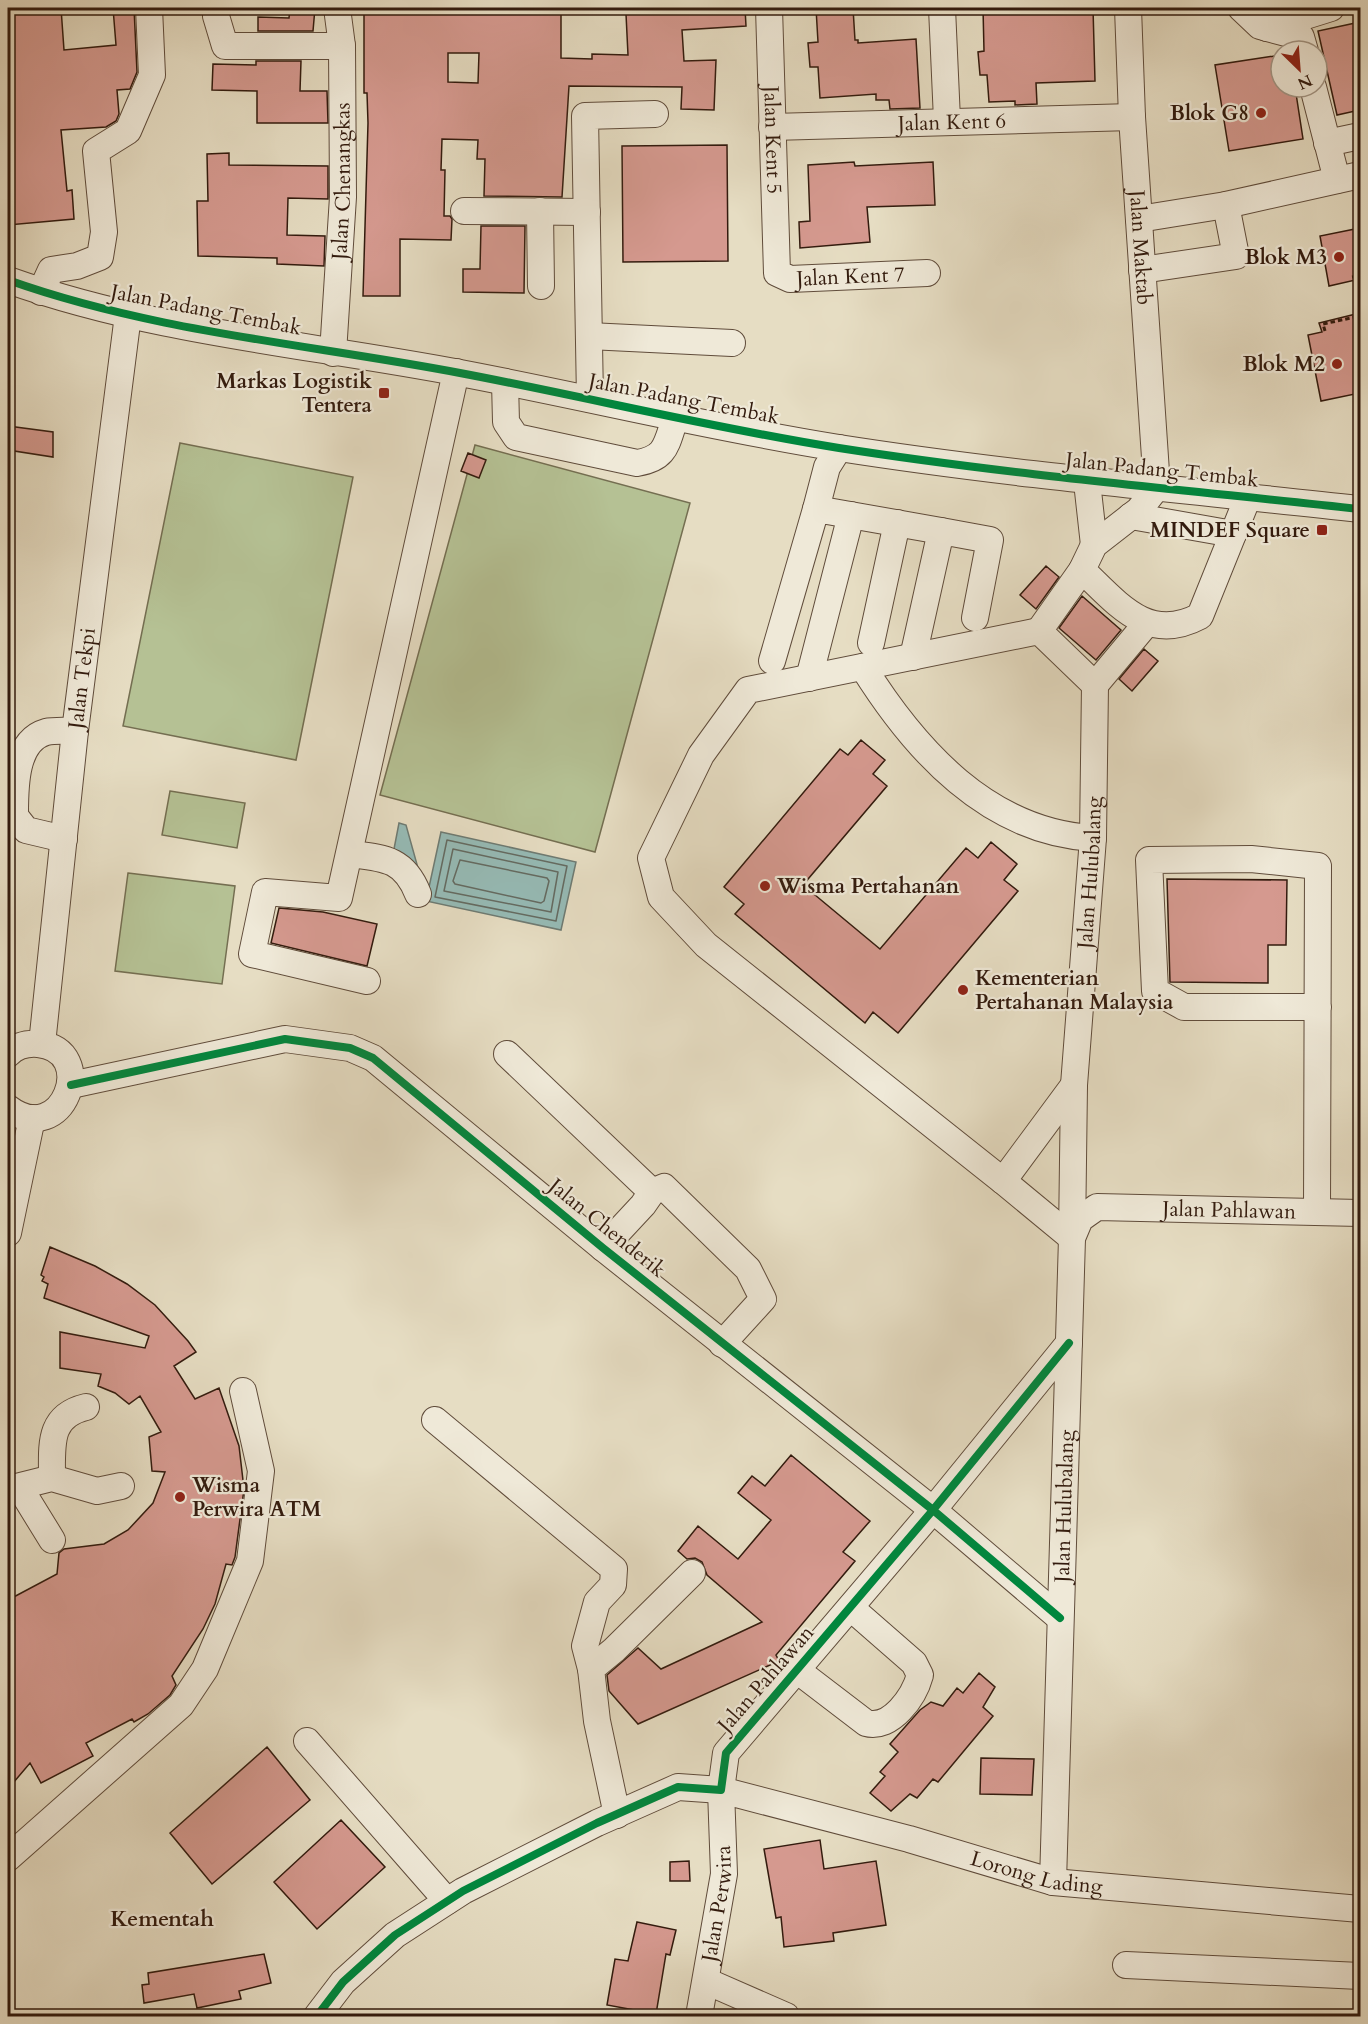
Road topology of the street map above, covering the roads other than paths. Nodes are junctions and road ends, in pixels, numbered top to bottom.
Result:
1 (149, 8) edge
2 (337, 8) edge
3 (769, 8) edge
4 (942, 8) edge
5 (1128, 8) edge
6 (1241, 8) edge
7 (1331, 8) edge
8 (216, 16) dead end
9 (1267, 28) junction
10 (1302, 39) edge
11 (342, 46) junction
12 (1316, 99) edge
13 (655, 114) dead end
14 (1132, 117) junction
15 (947, 120) junction
16 (772, 127) junction
17 (1360, 136) edge
18 (1327, 143) junction
19 (1349, 178) edge
20 (1226, 205) junction
21 (464, 211) dead end
22 (540, 211) junction
23 (587, 212) junction
24 (1138, 219) junction
25 (1142, 270) junction
26 (777, 273) joint
27 (927, 273) dead end
28 (8, 280) edge
29 (541, 286) dead end
30 (41, 292) junction
31 (128, 315) junction
32 (589, 336) junction
33 (732, 343) dead end
34 (333, 353) junction
35 (456, 372) junction
36 (505, 382) junction
37 (590, 399) junction
38 (675, 419) junction
39 (839, 447) junction
40 (1087, 482) junction
41 (1157, 487) junction
42 (1248, 497) junction
43 (816, 509) junction
44 (1360, 509) edge
45 (851, 515) junction
46 (1131, 516) junction
47 (897, 524) junction
48 (941, 531) junction
49 (1233, 534) junction
50 (1094, 545) junction
51 (1082, 570) junction
52 (975, 618) dead end
53 (1146, 624) junction
54 (1039, 631) junction
55 (871, 643) dead end
56 (913, 657) junction
57 (772, 661) dead end
58 (863, 667) junction
59 (809, 678) junction
60 (1095, 685) junction
61 (75, 731) junction
62 (1093, 838) junction
63 (64, 839) junction
64 (350, 854) junction
65 (418, 894) dead end
66 (368, 981) dead end
67 (1318, 1007) junction
68 (42, 1044) junction
69 (8, 1052) edge
70 (507, 1054) dead end
71 (71, 1085) junction
72 (1074, 1085) junction
73 (8, 1108) edge
74 (32, 1118) junction
75 (1003, 1181) junction
76 (652, 1192) junction
77 (1317, 1212) junction
78 (1360, 1213) edge
79 (8, 1233) edge
80 (1072, 1238) junction
81 (603, 1248) junction
82 (1069, 1343) junction
83 (722, 1344) junction
84 (243, 1391) dead end
85 (86, 1407) dead end
86 (1015, 1408) junction
87 (435, 1420) dead end
88 (1066, 1426) junction
89 (52, 1478) junction
90 (121, 1486) dead end
91 (14, 1488) edge
92 (933, 1510) junction
93 (52, 1540) dead end
94 (692, 1573) dead end
95 (851, 1608) junction
96 (1060, 1618) junction
97 (591, 1669) junction
98 (798, 1671) junction
99 (307, 1741) dead end
100 (721, 1790) junction
101 (617, 1815) junction
102 (8, 1858) edge
103 (1053, 1882) junction
104 (447, 1901) junction
105 (1360, 1909) edge
106 (1126, 1965) dead end
107 (1360, 1976) edge
108 (706, 1981) junction
109 (317, 2016) edge
110 (699, 2016) edge
111 (786, 2016) edge

1 - 30 street
2 - 11 street, Jalan Chenangkas
3 - 16 street, Jalan Kent 5
4 - 15 street
5 - 14 street, Jalan Maktab
6 - 9 street
7 - 9 street
8 - 11 street
9 - 10 street
11 - 34 street, Jalan Chenangkas
12 - 18 street
13 - 23 street
14 - 15 street, Jalan Kent 6
14 - 24 street, Jalan Maktab
15 - 16 street, Jalan Kent 6
16 - 26 street, Jalan Kent 5
17 - 18 street
18 - 19 street
19 - 20 street
20 - 24 street
20 - 25 street
21 - 22 street
22 - 23 street
22 - 29 street
23 - 32 street
24 - 25 street, Jalan Maktab
25 - 41 street, Jalan Maktab
26 - 27 street, Jalan Kent 7
28 - 30 street, Jalan Padang Tembak
30 - 31 street, Jalan Padang Tembak
31 - 34 street, Jalan Padang Tembak
31 - 61 street, Jalan Tekpi
32 - 33 street
32 - 37 street
34 - 35 street, Jalan Padang Tembak
35 - 36 street, Jalan Padang Tembak
35 - 64 street
36 - 37 street, Jalan Padang Tembak
36 - 38 street
37 - 38 street, Jalan Padang Tembak
38 - 39 street, Jalan Padang Tembak
39 - 40 street, Jalan Padang Tembak
39 - 43 street
40 - 41 street, Jalan Padang Tembak
40 - 50 street
41 - 42 street, Jalan Padang Tembak
41 - 46 street
42 - 44 street, Jalan Padang Tembak
42 - 49 street
43 - 45 street
43 - 57 street
45 - 47 street
45 - 59 street
46 - 49 street
46 - 50 street
47 - 48 street
47 - 55 street
48 - 52 street
48 - 56 street
49 - 53 street
50 - 51 street
51 - 53 street
51 - 54 street
53 - 60 street
54 - 56 street
54 - 60 street
56 - 58 street
58 - 59 street
58 - 62 street
59 - 75 street
60 - 62 street, Jalan Hulubalang
61 - 63 street, Jalan Tekpi
61 - 63 street
62 - 72 street, Jalan Hulubalang
63 - 68 street, Jalan Tekpi
64 - 65 street
64 - 66 street
67 - 67 street
67 - 77 street
68 - 69 street
68 - 71 street
70 - 76 street
71 - 74 street
71 - 81 street, Jalan Chenderik
72 - 75 street
72 - 80 street, Jalan Hulubalang
73 - 74 street
74 - 79 street
75 - 80 street
76 - 81 street
76 - 83 street
77 - 78 street, Jalan Pahlawan
77 - 80 street, Jalan Pahlawan
80 - 82 street, Jalan Hulubalang
81 - 83 street, Jalan Chenderik
82 - 86 street, Jalan Pahlawan
82 - 88 street, Jalan Hulubalang
83 - 92 street, Jalan Chenderik
84 - 102 street
85 - 89 street
86 - 88 street
86 - 92 street, Jalan Pahlawan
87 - 97 street
88 - 96 street, Jalan Hulubalang
89 - 90 street
89 - 91 street
91 - 93 street
92 - 95 street, Jalan Pahlawan
92 - 96 street, Jalan Chenderik
94 - 97 street
95 - 98 street, Jalan Pahlawan
95 - 98 street
96 - 103 street, Jalan Hulubalang
97 - 101 street
98 - 100 street, Jalan Pahlawan
99 - 104 street
100 - 101 street
100 - 103 street, Lorong Lading
100 - 108 street, Jalan Perwira
101 - 104 street
103 - 105 street, Lorong Lading
104 - 109 street
106 - 107 street
108 - 110 street, Jalan Perwira
108 - 111 street

